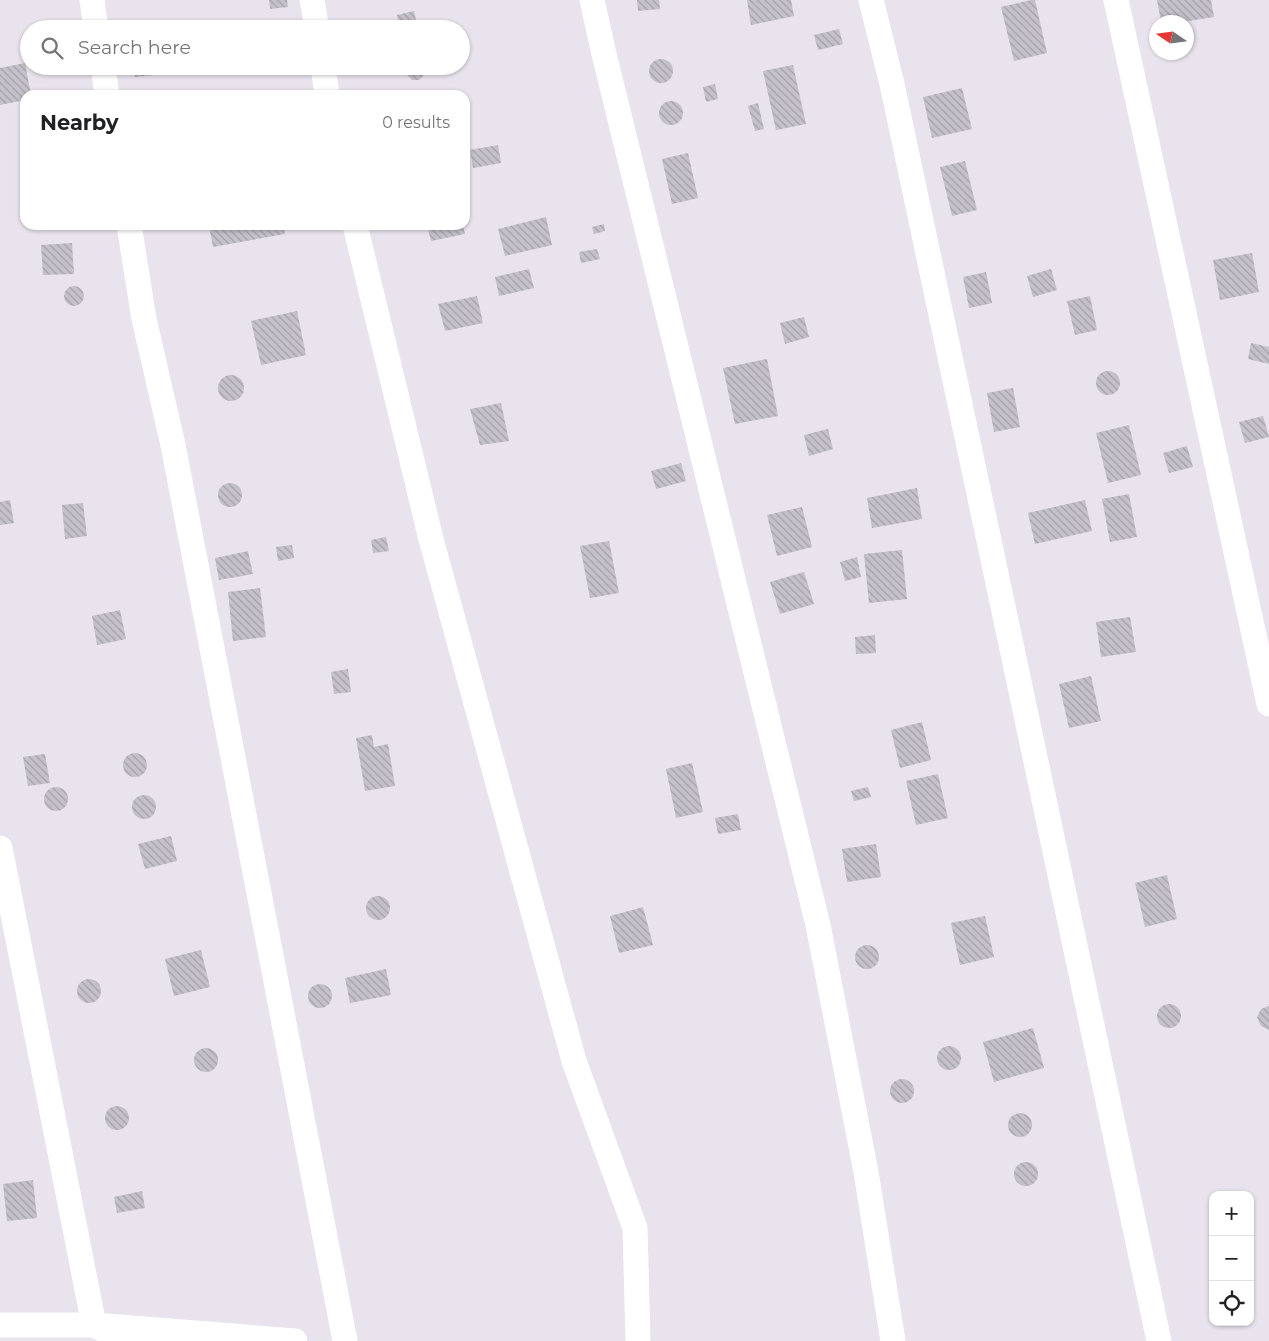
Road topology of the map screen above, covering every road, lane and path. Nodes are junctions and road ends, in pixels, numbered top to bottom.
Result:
1 (92, 0) edge
2 (312, 0) edge
3 (592, 0) edge
4 (871, 0) edge
5 (1116, 0) edge
6 (95, 20) edge
7 (315, 20) edge
8 (104, 75) edge
9 (324, 75) edge
10 (106, 90) edge
11 (326, 90) edge
12 (130, 230) edge
13 (356, 230) edge
14 (1269, 704) edge
15 (0, 848) edge
16 (0, 1325) edge
17 (94, 1325) junction
18 (127, 1341) edge
19 (295, 1341) edge
20 (345, 1341) edge
21 (638, 1341) edge
22 (893, 1341) edge
23 (1159, 1341) edge

1 - 6 street
2 - 7 street
3 - 22 street
4 - 23 street
5 - 14 street
8 - 10 street
9 - 11 street
12 - 20 street
13 - 21 street
15 - 17 street
16 - 17 street
17 - 18 street
17 - 19 street

